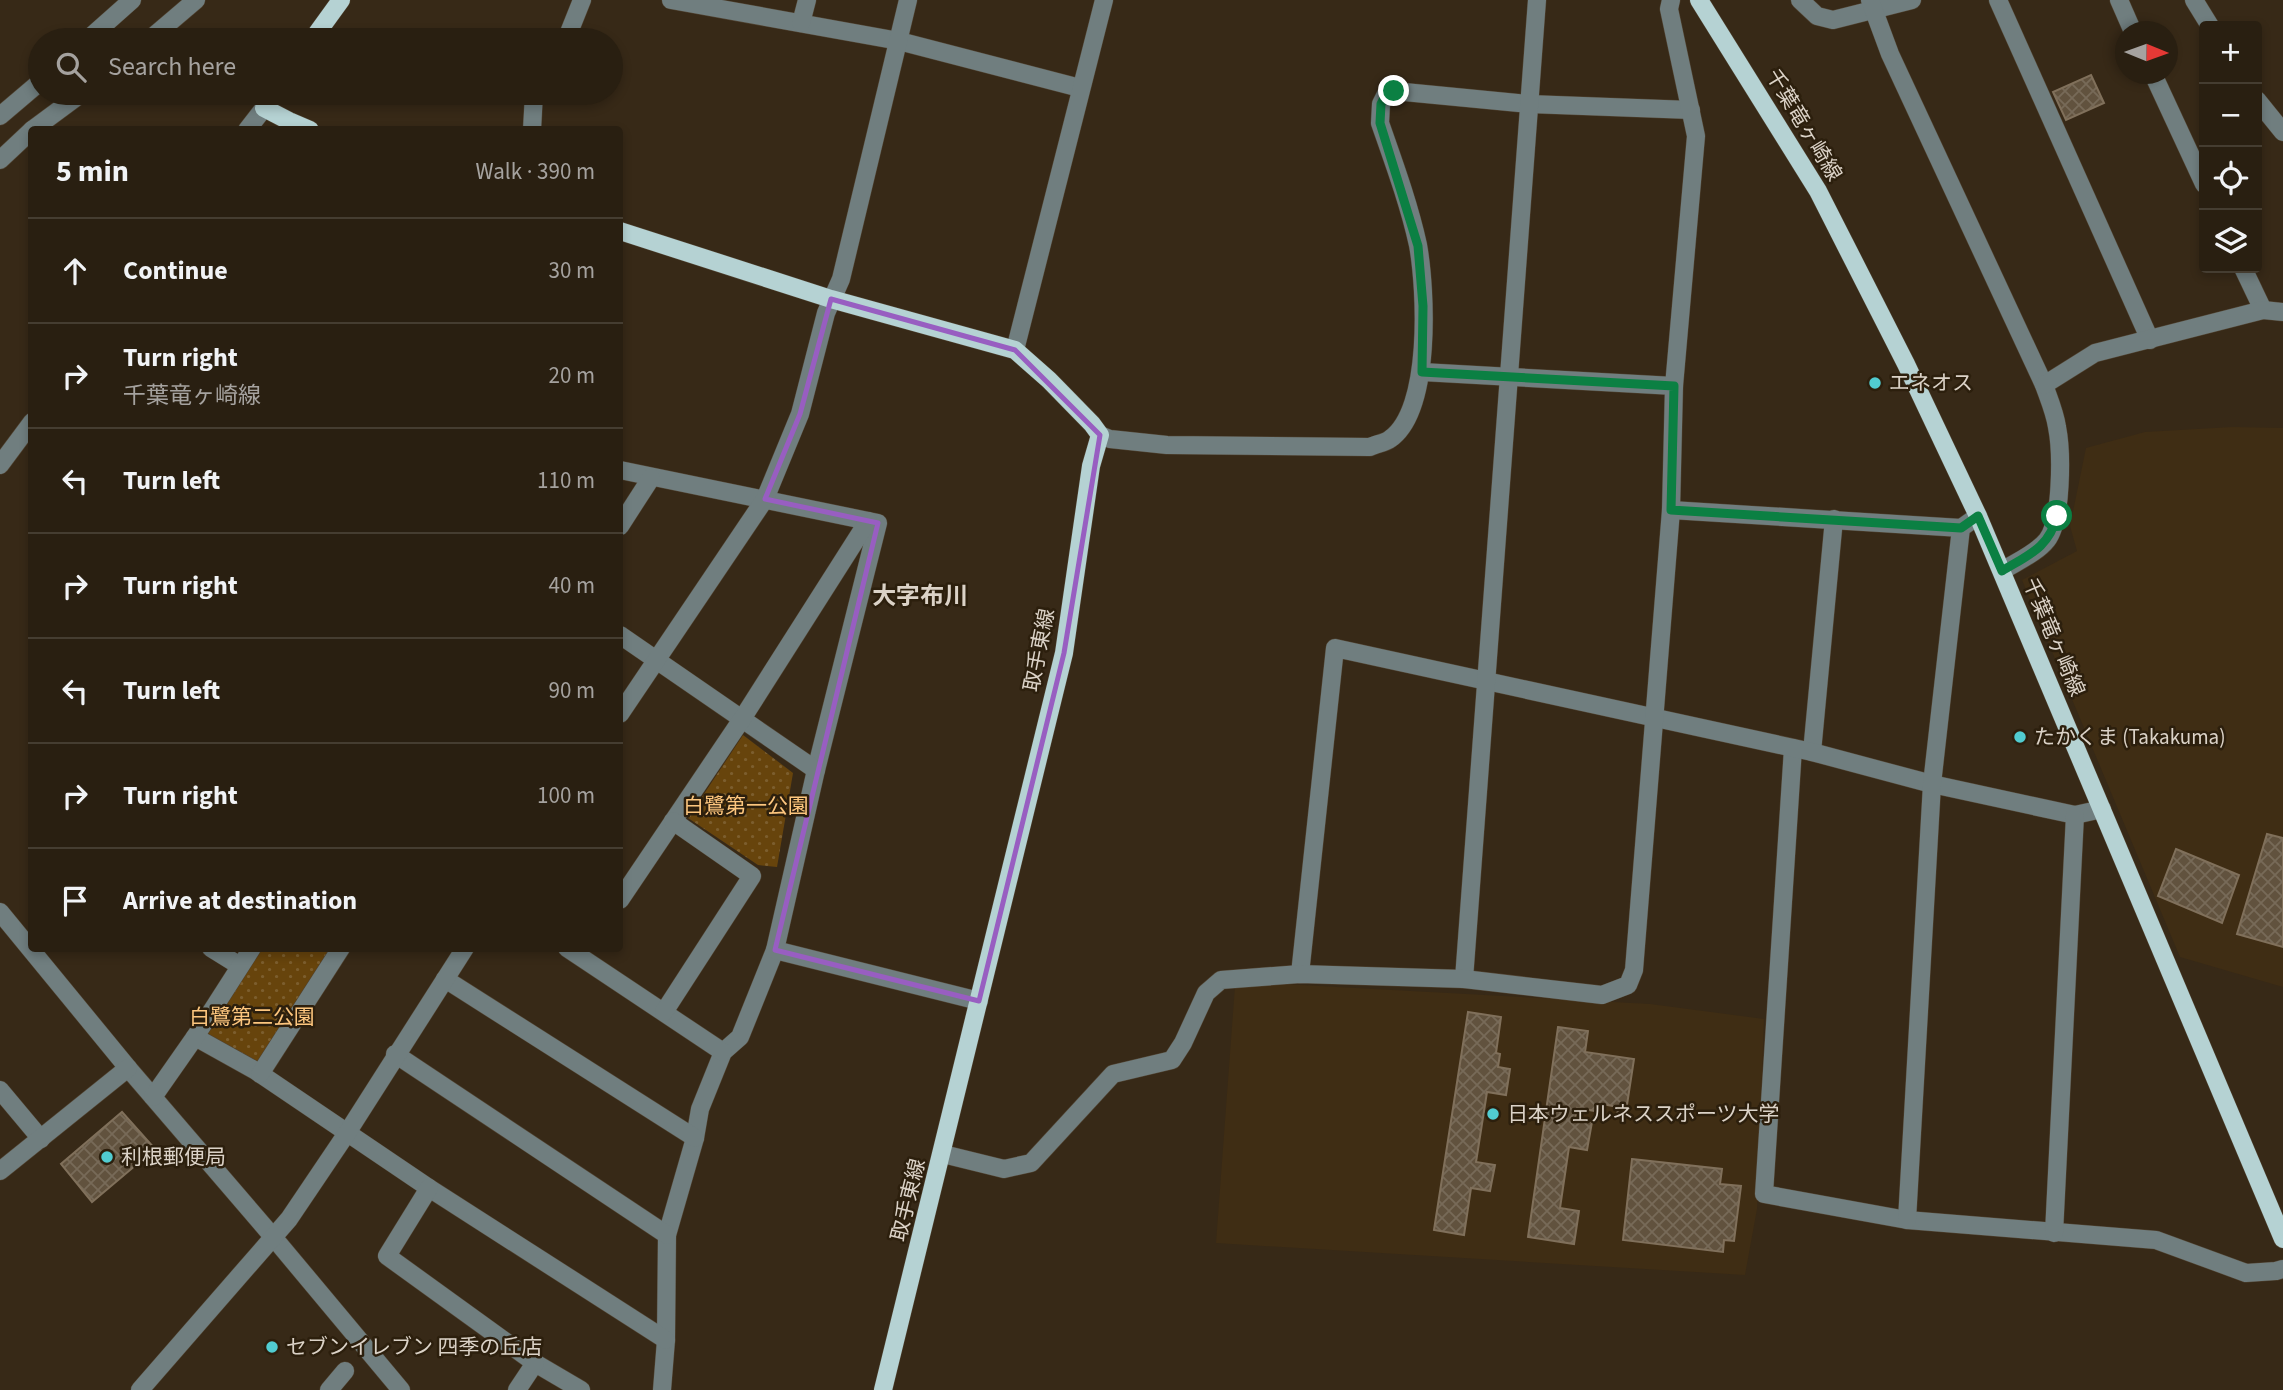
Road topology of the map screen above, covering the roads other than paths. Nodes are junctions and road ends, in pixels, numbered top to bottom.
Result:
1 (132, 0) edge
2 (196, 0) edge
3 (341, 0) edge
4 (582, 0) edge
5 (671, 0) edge
6 (807, 0) edge
7 (908, 0) edge
8 (1104, 0) edge
9 (1537, 0) edge
10 (1671, 0) edge
11 (1699, 0) edge
12 (1800, 0) edge
13 (1912, 0) edge
14 (1998, 0) edge
15 (2119, 0) edge
16 (2194, 0) edge
17 (739, 6) edge
18 (1872, 6) edge
19 (2128, 21) edge
20 (2207, 21) edge
21 (802, 23) junction
22 (100, 28) edge
23 (163, 28) edge
24 (321, 28) edge
25 (571, 28) edge
26 (898, 41) junction
27 (2158, 84) edge
28 (1080, 88) junction
29 (28, 92) edge
30 (1529, 104) junction
31 (66, 105) edge
32 (265, 105) edge
33 (274, 105) edge
34 (533, 105) edge
35 (2262, 106) edge
36 (1690, 110) junction
37 (0, 117) edge
38 (37, 126) edge
39 (250, 126) edge
40 (301, 126) edge
41 (532, 126) edge
42 (2283, 132) edge
43 (28, 134) edge
44 (0, 160) edge
45 (2199, 173) edge
46 (623, 232) edge
47 (2245, 273) edge
48 (831, 299) junction
49 (2263, 310) junction
50 (2283, 312) edge
51 (2150, 340) junction
52 (1015, 349) junction
53 (1422, 372) junction
54 (1509, 376) junction
55 (2044, 385) junction
56 (1674, 386) junction
57 (28, 427) edge
58 (1100, 435) junction
59 (0, 465) edge
60 (623, 471) edge
61 (651, 478) junction
62 (765, 499) junction
63 (1671, 510) junction
64 (1978, 516) junction
65 (1834, 519) junction
66 (623, 521) edge
67 (868, 521) junction
68 (1961, 528) junction
69 (2002, 571) junction
70 (623, 637) edge
71 (656, 660) junction
72 (1486, 681) junction
73 (623, 710) edge
74 (1653, 718) junction
75 (742, 719) junction
76 (1793, 748) junction
77 (1812, 752) junction
78 (816, 770) junction
79 (1932, 784) junction
80 (2102, 809) junction
81 (2075, 815) junction
82 (673, 821) junction
83 (623, 896) edge
84 (0, 912) edge
85 (28, 946) edge
86 (775, 950) junction
87 (33, 952) edge
88 (217, 952) edge
89 (249, 952) edge
90 (338, 952) edge
91 (462, 952) edge
92 (578, 952) edge
93 (240, 966) junction
94 (1300, 974) junction
95 (445, 979) junction
96 (1464, 979) junction
97 (979, 1001) junction
98 (664, 1012) junction
99 (195, 1037) junction
100 (723, 1052) junction
101 (395, 1054) junction
102 (128, 1068) junction
103 (260, 1074) junction
104 (0, 1090) edge
105 (153, 1097) junction
106 (347, 1133) junction
107 (695, 1138) junction
108 (41, 1139) junction
109 (943, 1154) junction
110 (0, 1171) edge
111 (429, 1188) junction
112 (1907, 1220) junction
113 (2054, 1233) junction
114 (667, 1235) junction
115 (274, 1238) junction
116 (2283, 1239) edge
117 (2283, 1269) edge
118 (666, 1340) junction
119 (535, 1363) junction
120 (345, 1371) dead end
121 (140, 1390) edge
122 (329, 1390) edge
123 (401, 1390) edge
124 (517, 1390) edge
125 (581, 1390) edge
126 (662, 1390) edge
127 (883, 1390) edge

1 - 22 street
2 - 23 street
3 - 24 main road
4 - 25 street
5 - 17 street
6 - 21 street
7 - 26 street
8 - 28 street
9 - 30 street
10 - 36 street
11 - 64 main road, 千葉竜ヶ崎線
12 - 18 street
13 - 18 street
14 - 51 street
15 - 19 street
16 - 20 street
17 - 21 street
18 - 55 street
21 - 26 street
26 - 28 street
26 - 48 street
27 - 45 street
28 - 52 street
29 - 37 street
30 - 36 street
30 - 53 street
30 - 54 street
31 - 38 street
32 - 39 street
33 - 40 main road
34 - 41 street
35 - 42 street
36 - 56 street
43 - 44 street
46 - 48 main road
47 - 49 street
48 - 52 main road
48 - 62 street
49 - 50 street
49 - 51 street
51 - 55 street
52 - 58 main road
53 - 54 street
53 - 58 street
54 - 56 street
54 - 72 street
55 - 69 street
56 - 63 street
57 - 59 street
58 - 97 main road, 取手東線
60 - 61 street
61 - 62 street
61 - 66 street
62 - 67 street
62 - 71 street
63 - 65 street
63 - 74 street
64 - 68 street
64 - 69 main road, 千葉竜ヶ崎線
65 - 68 street
65 - 77 street
67 - 75 street
67 - 78 street
68 - 79 street
69 - 80 main road, 千葉竜ヶ崎線
70 - 71 street
71 - 73 street
71 - 75 street
72 - 74 street
72 - 94 street
72 - 96 street
74 - 76 street
74 - 96 street
75 - 78 street
75 - 82 street
76 - 77 street
76 - 112 street
77 - 79 street
78 - 86 street
79 - 81 street
79 - 112 street
80 - 81 street
80 - 116 main road, 千葉竜ヶ崎線
81 - 113 street
82 - 83 street
82 - 98 street
84 - 85 street
86 - 97 street
86 - 100 street
87 - 102 street
88 - 93 street
89 - 93 street
90 - 103 street
91 - 95 street
92 - 98 street
93 - 99 street
94 - 96 street
94 - 109 street
95 - 101 street
95 - 107 street
97 - 109 main road, 取手東線
98 - 100 street
99 - 103 street
99 - 105 street
100 - 107 street
101 - 106 street
101 - 114 street
102 - 105 street
102 - 108 street
103 - 106 street
104 - 108 street
105 - 115 street
106 - 111 street
106 - 115 street
107 - 114 street
108 - 110 street
109 - 127 main road, 取手東線
111 - 118 street
111 - 119 street
112 - 113 street
113 - 117 street
114 - 118 street
115 - 121 street
115 - 123 street
118 - 126 street
119 - 124 street
119 - 125 street
120 - 122 street

